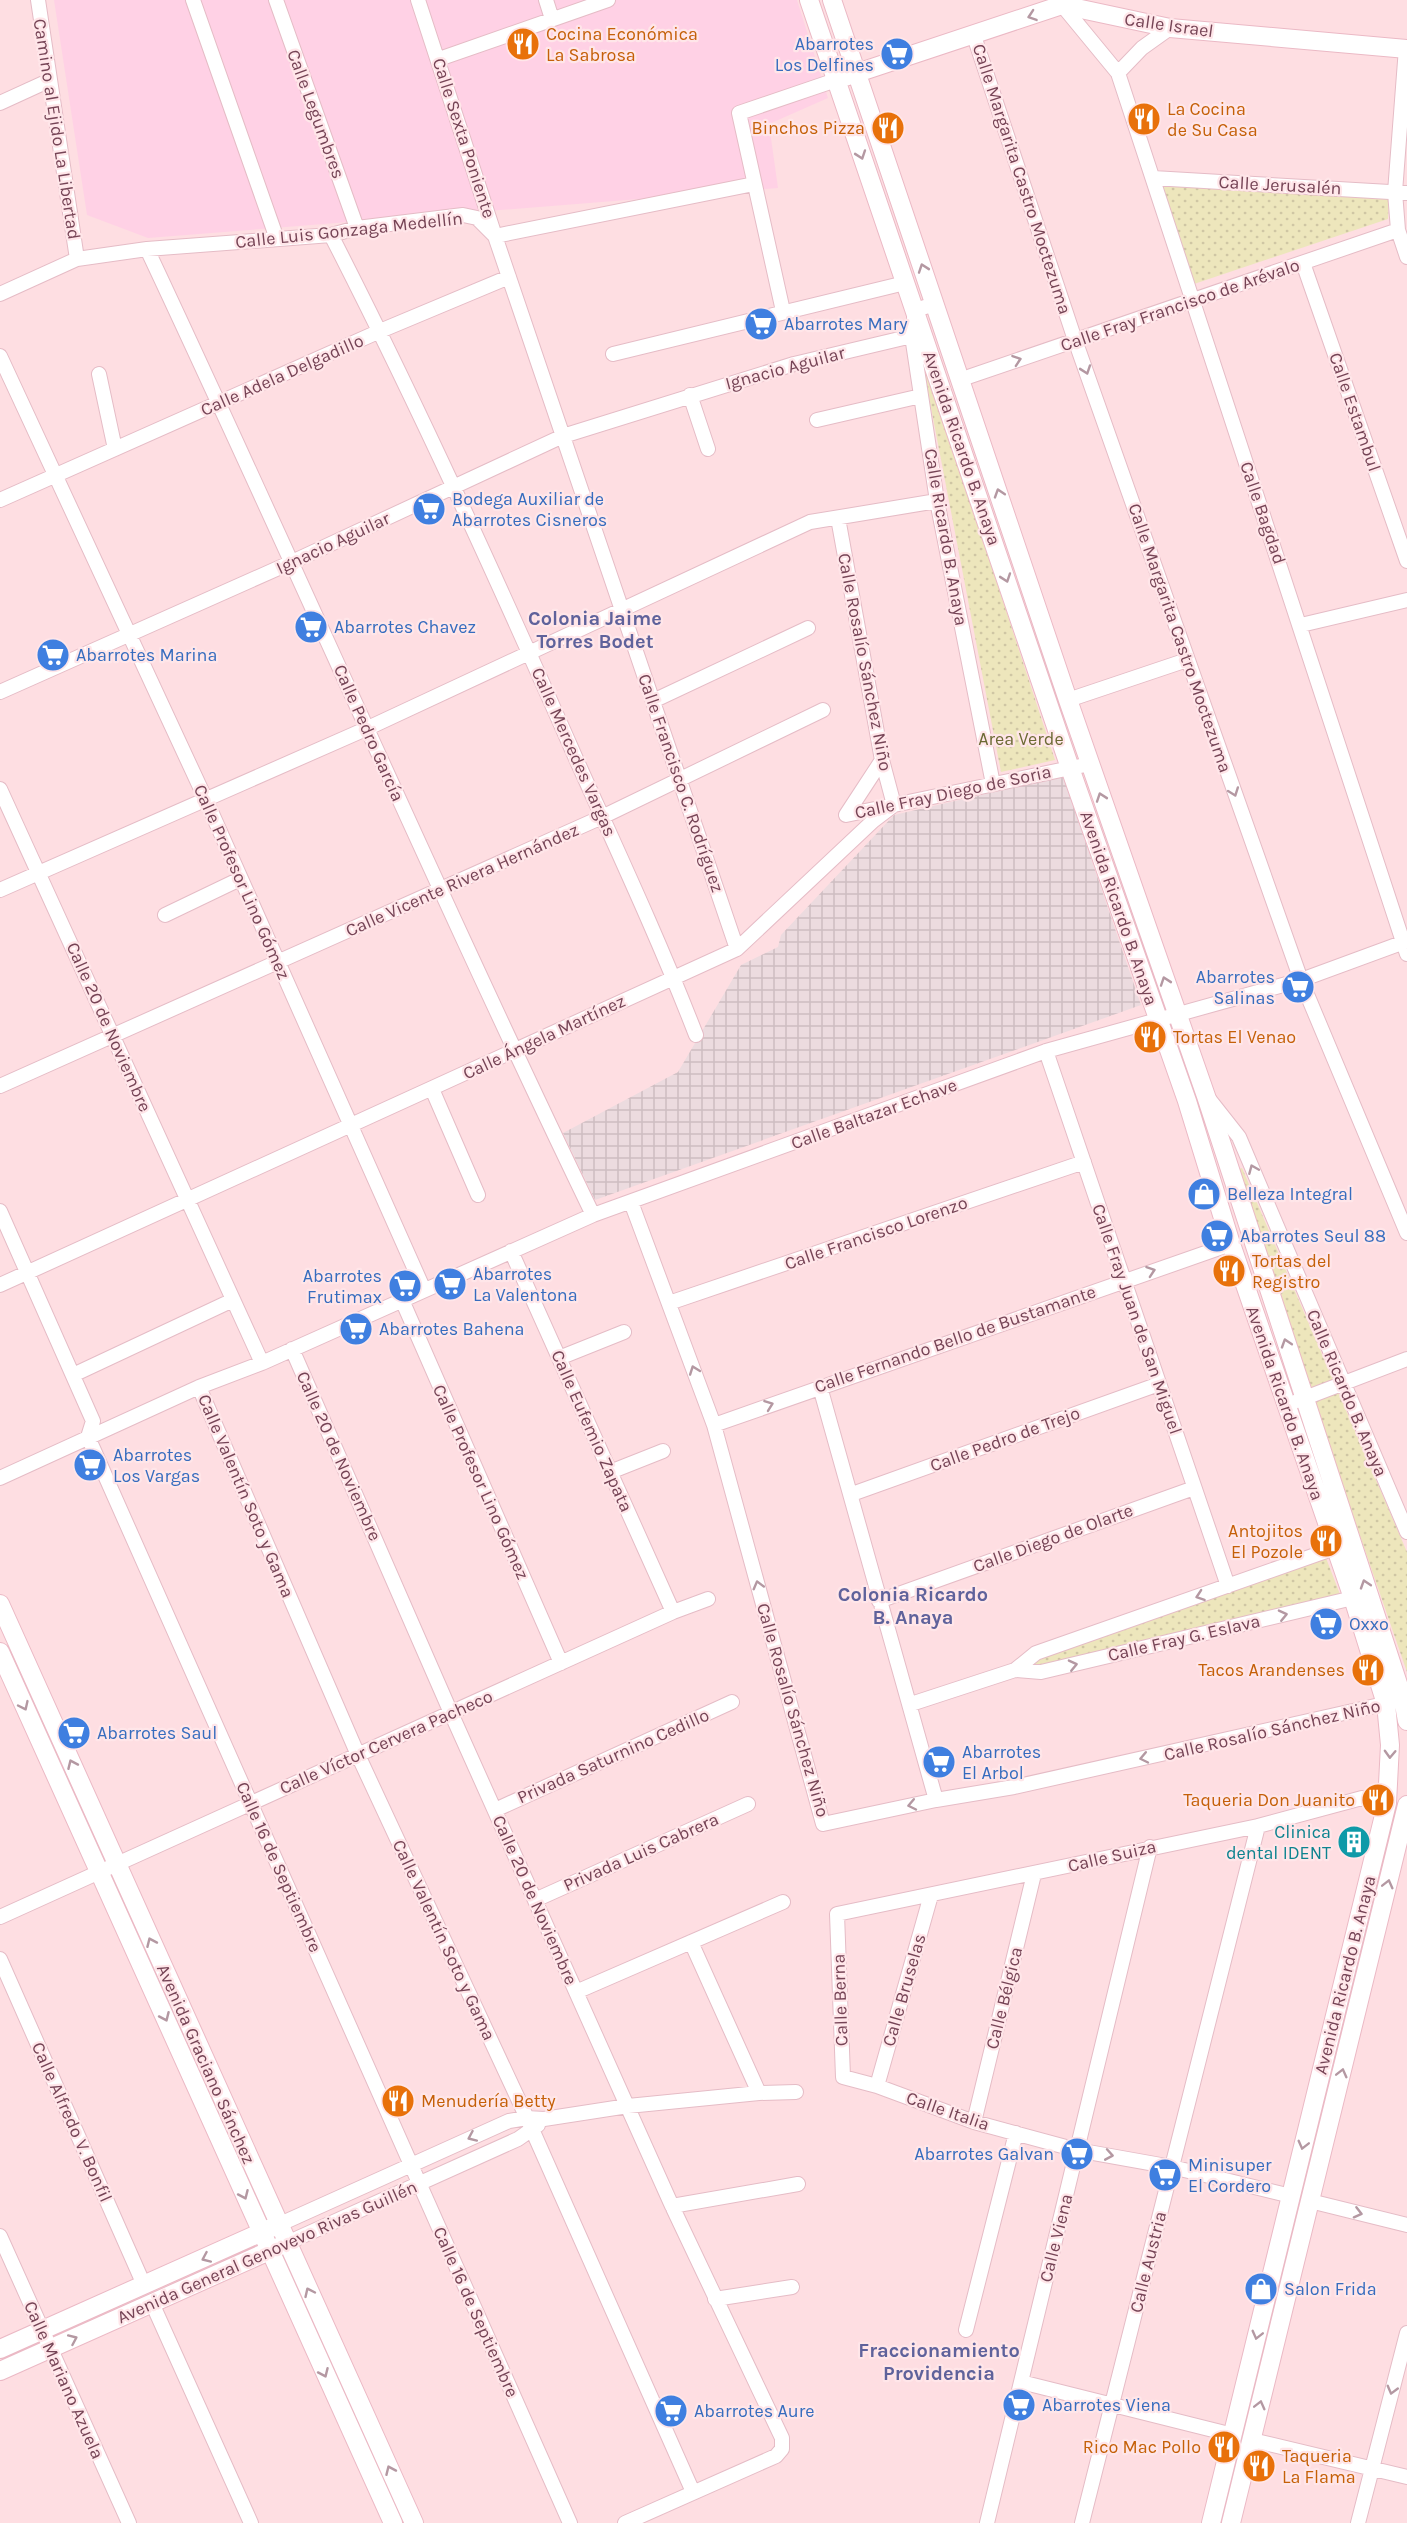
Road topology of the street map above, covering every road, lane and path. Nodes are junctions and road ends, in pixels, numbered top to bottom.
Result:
1 (38, 0) edge
2 (193, 0) edge
3 (276, 0) edge
4 (418, 0) edge
5 (546, 0) edge
6 (608, 0) edge
7 (808, 0) edge
8 (832, 0) edge
9 (1062, 5) junction
10 (552, 19) junction
11 (1170, 28) junction
12 (974, 36) junction
13 (1406, 49) edge
14 (439, 58) junction
15 (1118, 73) junction
16 (857, 74) junction
17 (836, 80) junction
18 (48, 81) junction
19 (0, 103) edge
20 (1153, 178) junction
21 (754, 184) junction
22 (1401, 193) edge
23 (357, 228) junction
24 (1398, 230) junction
25 (331, 235) junction
26 (495, 236) junction
27 (277, 239) junction
28 (147, 249) junction
29 (1407, 257) edge
30 (77, 259) junction
31 (1303, 263) junction
32 (509, 277) junction
33 (905, 283) junction
34 (0, 294) edge
35 (1192, 301) junction
36 (935, 304) junction
37 (915, 310) junction
38 (783, 311) junction
39 (380, 331) junction
40 (912, 336) junction
41 (1076, 340) junction
42 (613, 354) dead end
43 (0, 356) edge
44 (99, 374) dead end
45 (962, 379) junction
46 (690, 395) junction
47 (921, 396) junction
48 (219, 403) junction
49 (817, 420) dead end
50 (563, 436) junction
51 (115, 449) junction
52 (708, 449) dead end
53 (56, 475) junction
54 (453, 488) junction
55 (0, 500) edge
56 (937, 501) junction
57 (838, 518) junction
58 (1407, 561) edge
59 (292, 562) junction
60 (1407, 600) edge
61 (621, 609) junction
62 (1301, 625) junction
63 (808, 628) dead end
64 (129, 636) junction
65 (529, 652) junction
66 (1187, 660) junction
67 (0, 692) edge
68 (1068, 700) junction
69 (653, 701) junction
70 (823, 710) dead end
71 (368, 728) junction
72 (882, 760) junction
73 (1090, 764) junction
74 (1070, 768) junction
75 (679, 779) junction
76 (993, 784) junction
77 (0, 789) edge
78 (206, 800) junction
79 (894, 805) junction
80 (602, 817) junction
81 (38, 872) junction
82 (240, 879) junction
83 (1130, 881) junction
84 (1112, 887) junction
85 (439, 889) junction
86 (0, 890) edge
87 (165, 915) dead end
88 (1406, 946) edge
89 (737, 949) junction
90 (278, 963) junction
91 (674, 978) junction
92 (1300, 980) junction
93 (1177, 1016) junction
94 (1158, 1021) junction
95 (696, 1035) dead end
96 (113, 1036) junction
97 (1046, 1051) junction
98 (513, 1052) junction
99 (0, 1086) edge
100 (432, 1089) junction
101 (1206, 1096) junction
102 (352, 1126) junction
103 (1084, 1162) junction
104 (478, 1195) dead end
105 (188, 1200) junction
106 (631, 1202) junction
107 (0, 1211) edge
108 (592, 1215) junction
109 (1407, 1233) edge
110 (1232, 1244) junction
111 (511, 1251) junction
112 (28, 1272) junction
113 (1124, 1281) junction
114 (0, 1285) edge
115 (424, 1290) junction
116 (233, 1300) junction
117 (402, 1300) junction
118 (669, 1304) junction
119 (624, 1332) dead end
120 (292, 1349) junction
121 (559, 1359) junction
122 (1407, 1359) edge
123 (262, 1363) junction
124 (74, 1376) junction
125 (1343, 1383) junction
126 (1159, 1384) junction
127 (820, 1386) junction
128 (199, 1387) junction
129 (1304, 1398) junction
130 (1286, 1405) junction
131 (714, 1425) junction
132 (88, 1437) junction
133 (663, 1451) dead end
134 (610, 1472) junction
135 (0, 1478) edge
136 (1194, 1488) junction
137 (852, 1494) junction
138 (1407, 1532) edge
139 (1335, 1548) junction
140 (1228, 1586) junction
141 (1353, 1598) junction
142 (708, 1599) dead end
143 (879, 1601) junction
144 (0, 1604) edge
145 (674, 1612) junction
146 (0, 1652) edge
147 (561, 1663) junction
148 (1015, 1670) junction
149 (1399, 1701) edge
150 (732, 1702) dead end
151 (910, 1704) junction
152 (451, 1713) junction
153 (1407, 1721) edge
154 (358, 1755) junction
155 (936, 1800) junction
156 (250, 1803) junction
157 (1387, 1803) junction
158 (748, 1804) dead end
159 (1407, 1807) edge
160 (495, 1810) junction
161 (1258, 1826) junction
162 (1150, 1847) junction
163 (108, 1868) junction
164 (1034, 1874) junction
165 (931, 1895) junction
166 (535, 1900) junction
167 (783, 1902) dead end
168 (837, 1914) joint
169 (0, 1917) edge
170 (691, 1942) junction
171 (0, 1959) edge
172 (576, 1992) junction
173 (851, 2081) joint
174 (877, 2086) junction
175 (796, 2092) dead end
176 (759, 2093) junction
177 (1313, 2104) junction
178 (628, 2106) junction
179 (1333, 2108) junction
180 (974, 2122) junction
181 (529, 2124) junction
182 (1016, 2133) junction
183 (1077, 2150) junction
184 (411, 2164) junction
185 (1172, 2167) junction
186 (419, 2184) junction
187 (798, 2184) dead end
188 (1291, 2196) junction
189 (1310, 2201) junction
190 (672, 2206) junction
191 (278, 2225) junction
192 (1407, 2225) edge
193 (261, 2233) junction
194 (0, 2236) edge
195 (286, 2243) junction
196 (269, 2251) junction
197 (144, 2285) junction
198 (792, 2287) dead end
199 (1268, 2288) junction
200 (1287, 2293) junction
201 (715, 2299) junction
202 (152, 2303) junction
203 (42, 2330) junction
204 (966, 2330) dead end
205 (1407, 2333) edge
206 (0, 2349) edge
207 (51, 2349) junction
208 (0, 2371) edge
209 (1021, 2382) junction
210 (1112, 2404) junction
211 (368, 2418) junction
212 (349, 2427) junction
213 (1233, 2435) junction
214 (1252, 2440) junction
215 (1371, 2469) junction
216 (1407, 2477) edge
217 (693, 2492) junction
218 (129, 2523) edge
219 (251, 2523) edge
220 (393, 2523) edge
221 (414, 2523) edge
222 (570, 2523) edge
223 (625, 2523) edge
224 (987, 2523) edge
225 (1082, 2523) edge
226 (1211, 2523) edge
227 (1231, 2523) edge
228 (1358, 2523) edge

1 - 18 street, Camino al Ejido La Libertad
2 - 27 street
3 - 23 street, Calle Legumbres
4 - 14 street, Calle Sexta Poniente
5 - 10 street
6 - 10 street
7 - 17 main road, Avenida Ricardo B. Anaya
8 - 16 main road, Avenida Ricardo B. Anaya
9 - 11 main road, Calle Israel
9 -> 12 main road
9 - 15 street, Calle Bagdad
10 - 14 street
11 - 13 main road, Calle Israel
11 - 15 street
12 - 16 main road
12 - 41 street, Calle Margarita Castro Moctezuma
13 - 22 street
14 - 26 street, Calle Sexta Poniente
15 - 20 street, Calle Bagdad
16 - 17 main road
36 -> 16 main road, Avenida Ricardo B. Anaya
17 - 21 street
17 -> 33 main road, Avenida Ricardo B. Anaya
18 - 19 street
18 - 30 street, Camino al Ejido La Libertad
20 - 22 street, Calle Jerusalén
20 - 35 street, Calle Bagdad
21 - 26 street
21 - 38 street
22 - 24 street
23 - 25 street, Calle Luis Gonzaga Medellín
23 - 26 street, Calle Luis Gonzaga Medellín
24 - 29 street
24 - 31 street, Calle Fray Francisco de Arévalo
25 - 27 street, Calle Luis Gonzaga Medellín
25 - 39 street, Calle Mercedes Vargas
26 - 32 street, Calle Sexta Poniente
27 - 28 street, Calle Luis Gonzaga Medellín
28 - 30 street, Calle Luis Gonzaga Medellín
28 - 48 street, Calle Pedro García
30 - 34 street, Calle Luis Gonzaga Medellín
31 - 35 street, Calle Fray Francisco de Arévalo
31 - 58 street, Calle Estambul
32 - 39 street, Calle Adela Delgadillo
32 - 50 street, Calle Francisco C. Rodríguez
33 - 37 main road, Avenida Ricardo B. Anaya
33 - 38 street
35 - 41 street, Calle Fray Francisco de Arévalo
35 - 62 street, Calle Bagdad
36 - 37 street
36 - 45 main road, Avenida Ricardo B. Anaya
37 - 40 street, Calle Ricardo B. Anaya
37 -> 74 main road, Avenida Ricardo B. Anaya
38 - 42 street
39 - 48 street, Calle Adela Delgadillo
39 - 54 street, Calle Mercedes Vargas
40 - 46 street, Ignacio Aguilar
40 - 47 street, Calle Ricardo B. Anaya
45 -> 41 street, Calle Fray Francisco de Arévalo
41 -> 66 street, Calle Margarita Castro Moctezuma
43 - 53 street, Calle Profesor Lino Gómez
44 - 51 street
68 -> 45 main road, Avenida Ricardo B. Anaya
46 - 50 street, Ignacio Aguilar
46 - 52 street
47 - 49 street
47 - 56 street, Calle Ricardo B. Anaya
48 - 51 street, Calle Adela Delgadillo
48 - 59 street, Calle Pedro García
50 - 54 street, Ignacio Aguilar
50 - 61 street, Calle Francisco C. Rodríguez
51 - 53 street, Calle Adela Delgadillo
53 - 55 street, Calle Adela Delgadillo
53 - 64 street, Calle Profesor Lino Gómez
54 - 59 street, Ignacio Aguilar
54 - 65 street, Calle Mercedes Vargas
56 - 57 street
56 - 76 street, Calle Ricardo B. Anaya
57 - 61 street
57 - 72 street, Calle Rosalío Sánchez Niño
59 - 64 street, Ignacio Aguilar
59 - 71 street, Calle Pedro García
60 - 62 street
61 - 65 street
61 - 69 street, Calle Francisco C. Rodríguez
62 - 88 street, Calle Bagdad
63 - 69 street
64 - 67 street, Ignacio Aguilar
64 - 78 street, Calle Profesor Lino Gómez
65 - 71 street
65 - 80 street, Calle Mercedes Vargas
66 - 68 street
66 -> 92 street, Calle Margarita Castro Moctezuma
68 - 73 main road, Avenida Ricardo B. Anaya
69 - 75 street, Calle Francisco C. Rodríguez
70 - 75 street, Calle Vicente Rivera Hernández
71 - 78 street
71 - 85 street, Calle Pedro García
72 - 79 street, Calle Rosalío Sánchez Niño
72 - 79 street, Calle Fray Diego de Soria
73 - 74 street, Calle Fray Diego de Soria
83 -> 73 main road, Avenida Ricardo B. Anaya
74 - 76 street, Calle Fray Diego de Soria
74 - 84 main road, Avenida Ricardo B. Anaya
75 - 80 street, Calle Vicente Rivera Hernández
75 - 89 street, Calle Francisco C. Rodríguez
76 - 79 street, Calle Fray Diego de Soria
77 - 81 street, Calle 20 de Noviembre
78 - 81 street
78 - 82 street, Calle Profesor Lino Gómez
79 - 89 street, Calle Ángela Martínez
80 - 85 street, Calle Vicente Rivera Hernández
80 - 91 street, Calle Mercedes Vargas
81 - 86 street
81 - 96 street, Calle 20 de Noviembre
82 - 87 street
82 - 90 street, Calle Profesor Lino Gómez
83 - 84 main road
93 -> 83 main road, Avenida Ricardo B. Anaya
84 - 94 main road, Avenida Ricardo B. Anaya
85 - 90 street, Calle Vicente Rivera Hernández
85 - 98 street, Calle Pedro García
88 - 92 street, Calle Baltazar Echave
89 - 91 street, Calle Ángela Martínez
90 - 96 street, Calle Vicente Rivera Hernández
90 - 102 street, Calle Profesor Lino Gómez
91 - 95 street, Calle Mercedes Vargas
91 - 98 street, Calle Ángela Martínez
92 - 93 street, Calle Baltazar Echave
92 - 109 street, Calle Margarita Castro Moctezuma
93 - 94 street, Calle Baltazar Echave
93 - 101 main road, Avenida Ricardo B. Anaya
94 - 97 street, Calle Baltazar Echave
94 - 110 main road, Avenida Ricardo B. Anaya
96 - 99 street, Calle Vicente Rivera Hernández
96 - 105 street, Calle 20 de Noviembre
97 - 103 street, Calle Fray Juan de San Miguel
97 - 106 street, Calle Baltazar Echave
98 - 100 street, Calle Ángela Martínez
98 - 108 street, Calle Pedro García
100 - 102 street, Calle Ángela Martínez
100 - 104 street
125 -> 101 street, Calle Ricardo B. Anaya
129 -> 101 main road, Avenida Ricardo B. Anaya
102 - 105 street, Calle Ángela Martínez
102 - 115 street, Calle Profesor Lino Gómez
103 - 113 street, Calle Fray Juan de San Miguel
103 - 118 street, Calle Francisco Lorenzo
105 - 112 street, Calle Ángela Martínez
105 - 116 street, Calle 20 de Noviembre
106 - 108 street, Calle Baltazar Echave
106 - 118 street, Calle Rosalío Sánchez Niño
107 - 112 street, Calle 16 de Septiembre
108 - 111 street, Calle Baltazar Echave
113 -> 110 street, Calle Fernando Bello de Bustamante
110 - 130 main road, Avenida Ricardo B. Anaya
111 - 115 street, Calle Baltazar Echave
111 - 121 street, Calle Eufemio Zapata
112 - 114 street, Calle Ángela Martínez
112 - 124 street, Calle 16 de Septiembre
113 - 126 street, Calle Fray Juan de San Miguel
113 - 127 street, Calle Fernando Bello de Bustamante
115 - 117 street, Calle Baltazar Echave
116 - 123 street, Calle 20 de Noviembre
116 - 124 street
117 - 120 street, Calle Baltazar Echave
117 - 147 street, Calle Profesor Lino Gómez
131 -> 118 street, Calle Rosalío Sánchez Niño
119 - 121 street
120 - 123 street, Calle Baltazar Echave
120 - 152 street, Calle 20 de Noviembre
121 - 134 street, Calle Eufemio Zapata
122 - 125 street
123 - 128 street, Calle Baltazar Echave
124 - 132 street, Calle 16 de Septiembre
125 - 129 street
125 - 138 street, Calle Ricardo B. Anaya
126 - 136 street, Calle Fray Juan de San Miguel
126 - 137 street, Calle Pedro de Trejo
131 -> 127 street, Calle Fernando Bello de Bustamante
127 - 137 street
128 - 132 street, Calle Baltazar Echave
128 - 154 street, Calle Valentín Soto y Gama
129 - 130 street
149 -> 129 main road, Avenida Ricardo B. Anaya
130 - 139 main road, Avenida Ricardo B. Anaya
155 -> 131 street, Calle Rosalío Sánchez Niño
132 - 135 street, Calle Baltazar Echave
132 - 156 street, Calle 16 de Septiembre
133 - 134 street
134 - 145 street, Calle Eufemio Zapata
136 - 140 street, Calle Fray Juan de San Miguel
136 - 143 street, Calle Diego de Olarte
137 - 143 street
139 - 140 street, Calle Fray G. Eslava
139 - 141 main road, Avenida Ricardo B. Anaya
140 -> 148 street, Calle Fray G. Eslava
148 -> 141 street, Calle Fray G. Eslava
141 - 149 main road, Avenida Ricardo B. Anaya
142 - 145 street, Calle Víctor Cervera Pacheco
143 - 151 street
163 -> 144 main road, Avenida Graciano Sánchez
145 - 147 street, Calle Víctor Cervera Pacheco
146 -> 163 main road, Avenida Graciano Sánchez
147 - 152 street, Calle Víctor Cervera Pacheco
148 - 151 street, Calle Fray G. Eslava
149 - 153 main road, Avenida Ricardo B. Anaya
149 -> 155 street, Calle Rosalío Sánchez Niño
149 -> 157 main road, Avenida Ricardo B. Anaya
150 - 160 street, Privada Saturnino Cedillo
151 - 155 street
152 - 154 street, Calle Víctor Cervera Pacheco
152 - 160 street, Calle 20 de Noviembre
154 - 156 street, Calle Víctor Cervera Pacheco
154 - 181 street, Calle Valentín Soto y Gama
156 - 163 street, Calle Víctor Cervera Pacheco
156 - 184 street, Calle 16 de Septiembre
157 - 161 street, Calle Suiza
157 - 177 main road, Avenida Ricardo B. Anaya
158 - 166 street, Privada Luis Cabrera
179 -> 159 main road, Avenida Ricardo B. Anaya
160 - 166 street, Calle 20 de Noviembre
161 - 162 street, Calle Suiza
161 - 185 street, Calle Austria
162 - 164 street, Calle Suiza
162 - 183 street, Calle Viena
163 - 169 street, Calle Víctor Cervera Pacheco
191 -> 163 main road, Avenida Graciano Sánchez
163 -> 193 main road, Avenida Graciano Sánchez
164 - 165 street, Calle Suiza
164 - 180 street, Calle Bélgica
165 - 168 street, Calle Suiza
165 - 174 street, Calle Bruselas
166 - 172 street, Calle 20 de Noviembre
167 - 170 street
168 - 173 street, Calle Berna
170 - 172 street
170 - 176 street
171 - 197 street, Calle Alfredo V. Bonfil
172 - 178 street, Calle 20 de Noviembre
173 - 174 street, Calle Italia
174 - 180 street, Calle Italia
175 - 176 street
176 - 178 street
177 - 179 main road
177 -> 188 main road, Avenida Ricardo B. Anaya
178 - 181 street
178 - 190 street, Calle 20 de Noviembre
179 - 189 main road, Avenida Ricardo B. Anaya
180 - 182 street, Calle Italia
181 -> 184 street, Avenida General Genovevo Rivas Guillén
181 - 186 street, Avenida General Genovevo Rivas Guillén
181 - 217 street, Calle Valentín Soto y Gama
182 - 183 street, Calle Italia
182 - 204 street
183 -> 185 street, Calle Italia
183 - 209 street, Calle Viena
184 - 186 street, Calle 16 de Septiembre
184 - 191 street, Avenida General Genovevo Rivas Guillén
185 - 188 street, Calle Italia
185 - 210 street, Calle Austria
186 - 195 street, Avenida General Genovevo Rivas Guillén
186 - 222 street, Calle 16 de Septiembre
187 - 190 street
188 - 199 main road, Avenida Ricardo B. Anaya
189 -> 192 street
189 - 200 main road, Avenida Ricardo B. Anaya
190 - 201 street, Calle 20 de Noviembre
191 - 193 main road, Avenida General Genovevo Rivas Guillén
191 - 195 main road, Avenida Graciano Sánchez
193 - 196 main road, Avenida Graciano Sánchez
193 -> 197 main road, Avenida General Genovevo Rivas Guillén
194 - 203 street, Calle Mariano Azuela
195 - 196 main road, Avenida General Genovevo Rivas Guillén
211 -> 195 main road, Avenida Graciano Sánchez
196 - 202 main road, Avenida General Genovevo Rivas Guillén
196 -> 212 main road, Avenida Graciano Sánchez
197 - 203 main road, Avenida General Genovevo Rivas Guillén
198 - 201 street
199 - 200 main road
199 -> 213 main road, Avenida Ricardo B. Anaya
214 -> 200 main road, Avenida Ricardo B. Anaya
201 - 217 street, Calle 20 de Noviembre
207 -> 202 main road, Avenida General Genovevo Rivas Guillén
202 - 219 street
203 - 206 main road, Avenida General Genovevo Rivas Guillén
203 - 207 street, Calle Mariano Azuela
205 -> 215 street
207 - 208 main road, Avenida General Genovevo Rivas Guillén
207 - 218 street, Calle Mariano Azuela
209 - 210 street
209 - 224 street, Calle Viena
210 - 213 street
210 - 225 street, Calle Austria
211 - 212 main road
221 -> 211 main road, Avenida Graciano Sánchez
212 - 220 main road, Avenida Graciano Sánchez
213 - 226 main road, Avenida Ricardo B. Anaya
214 - 215 street
214 - 227 main road, Avenida Ricardo B. Anaya
215 - 216 street
215 - 228 street
217 - 223 street

